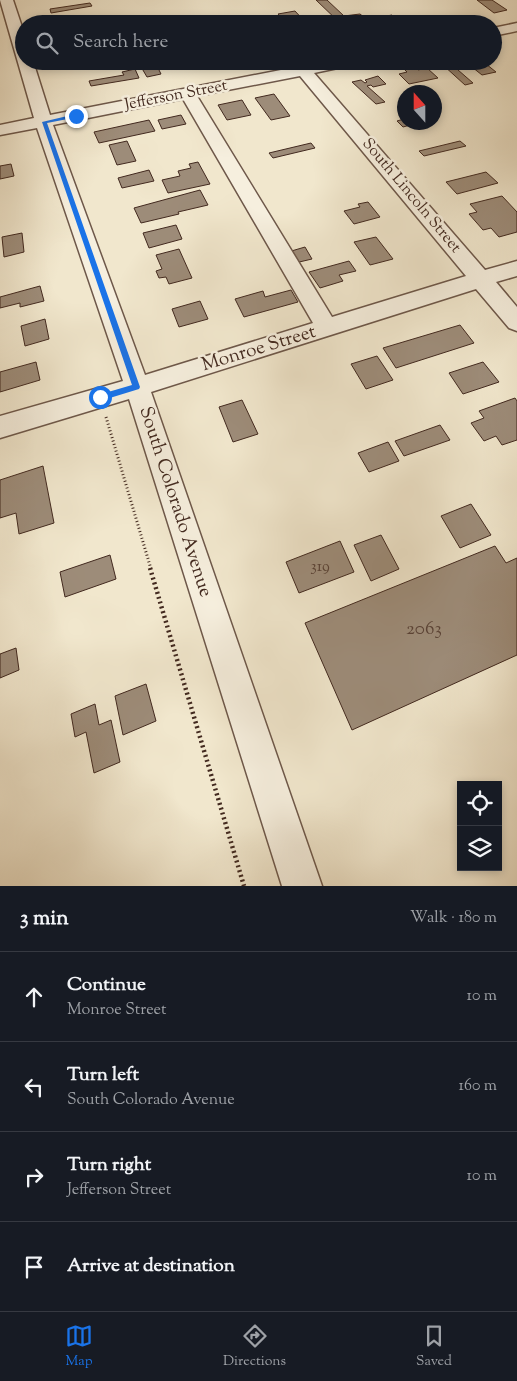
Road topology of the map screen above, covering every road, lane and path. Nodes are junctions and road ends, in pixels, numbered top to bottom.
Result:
1 (6, 0) edge
2 (15, 28) edge
3 (515, 29) edge
4 (502, 31) edge
5 (28, 70) edge
6 (309, 70) edge
7 (304, 71) junction
8 (188, 94) junction
9 (44, 122) junction
10 (0, 130) edge
11 (517, 268) edge
12 (481, 279) junction
13 (517, 322) edge
14 (326, 328) junction
15 (137, 387) junction
16 (104, 412) dead end
17 (0, 427) edge
18 (244, 886) edge
19 (302, 886) edge

1 - 2 street
3 - 4 street
5 - 9 street, South Colorado Avenue
6 - 7 street, Jefferson Street
7 - 8 street, Jefferson Street
7 - 12 street, South Lincoln Street
8 - 9 street, Jefferson Street
8 - 14 street
9 - 10 street, Jefferson Street
9 - 15 street, South Colorado Avenue
11 - 12 street, Monroe Street
12 - 13 street, South Lincoln Street
12 - 14 street, Monroe Street
14 - 15 street, Monroe Street
15 - 17 street, Monroe Street
15 - 19 street, South Colorado Avenue
16 - 18 path

